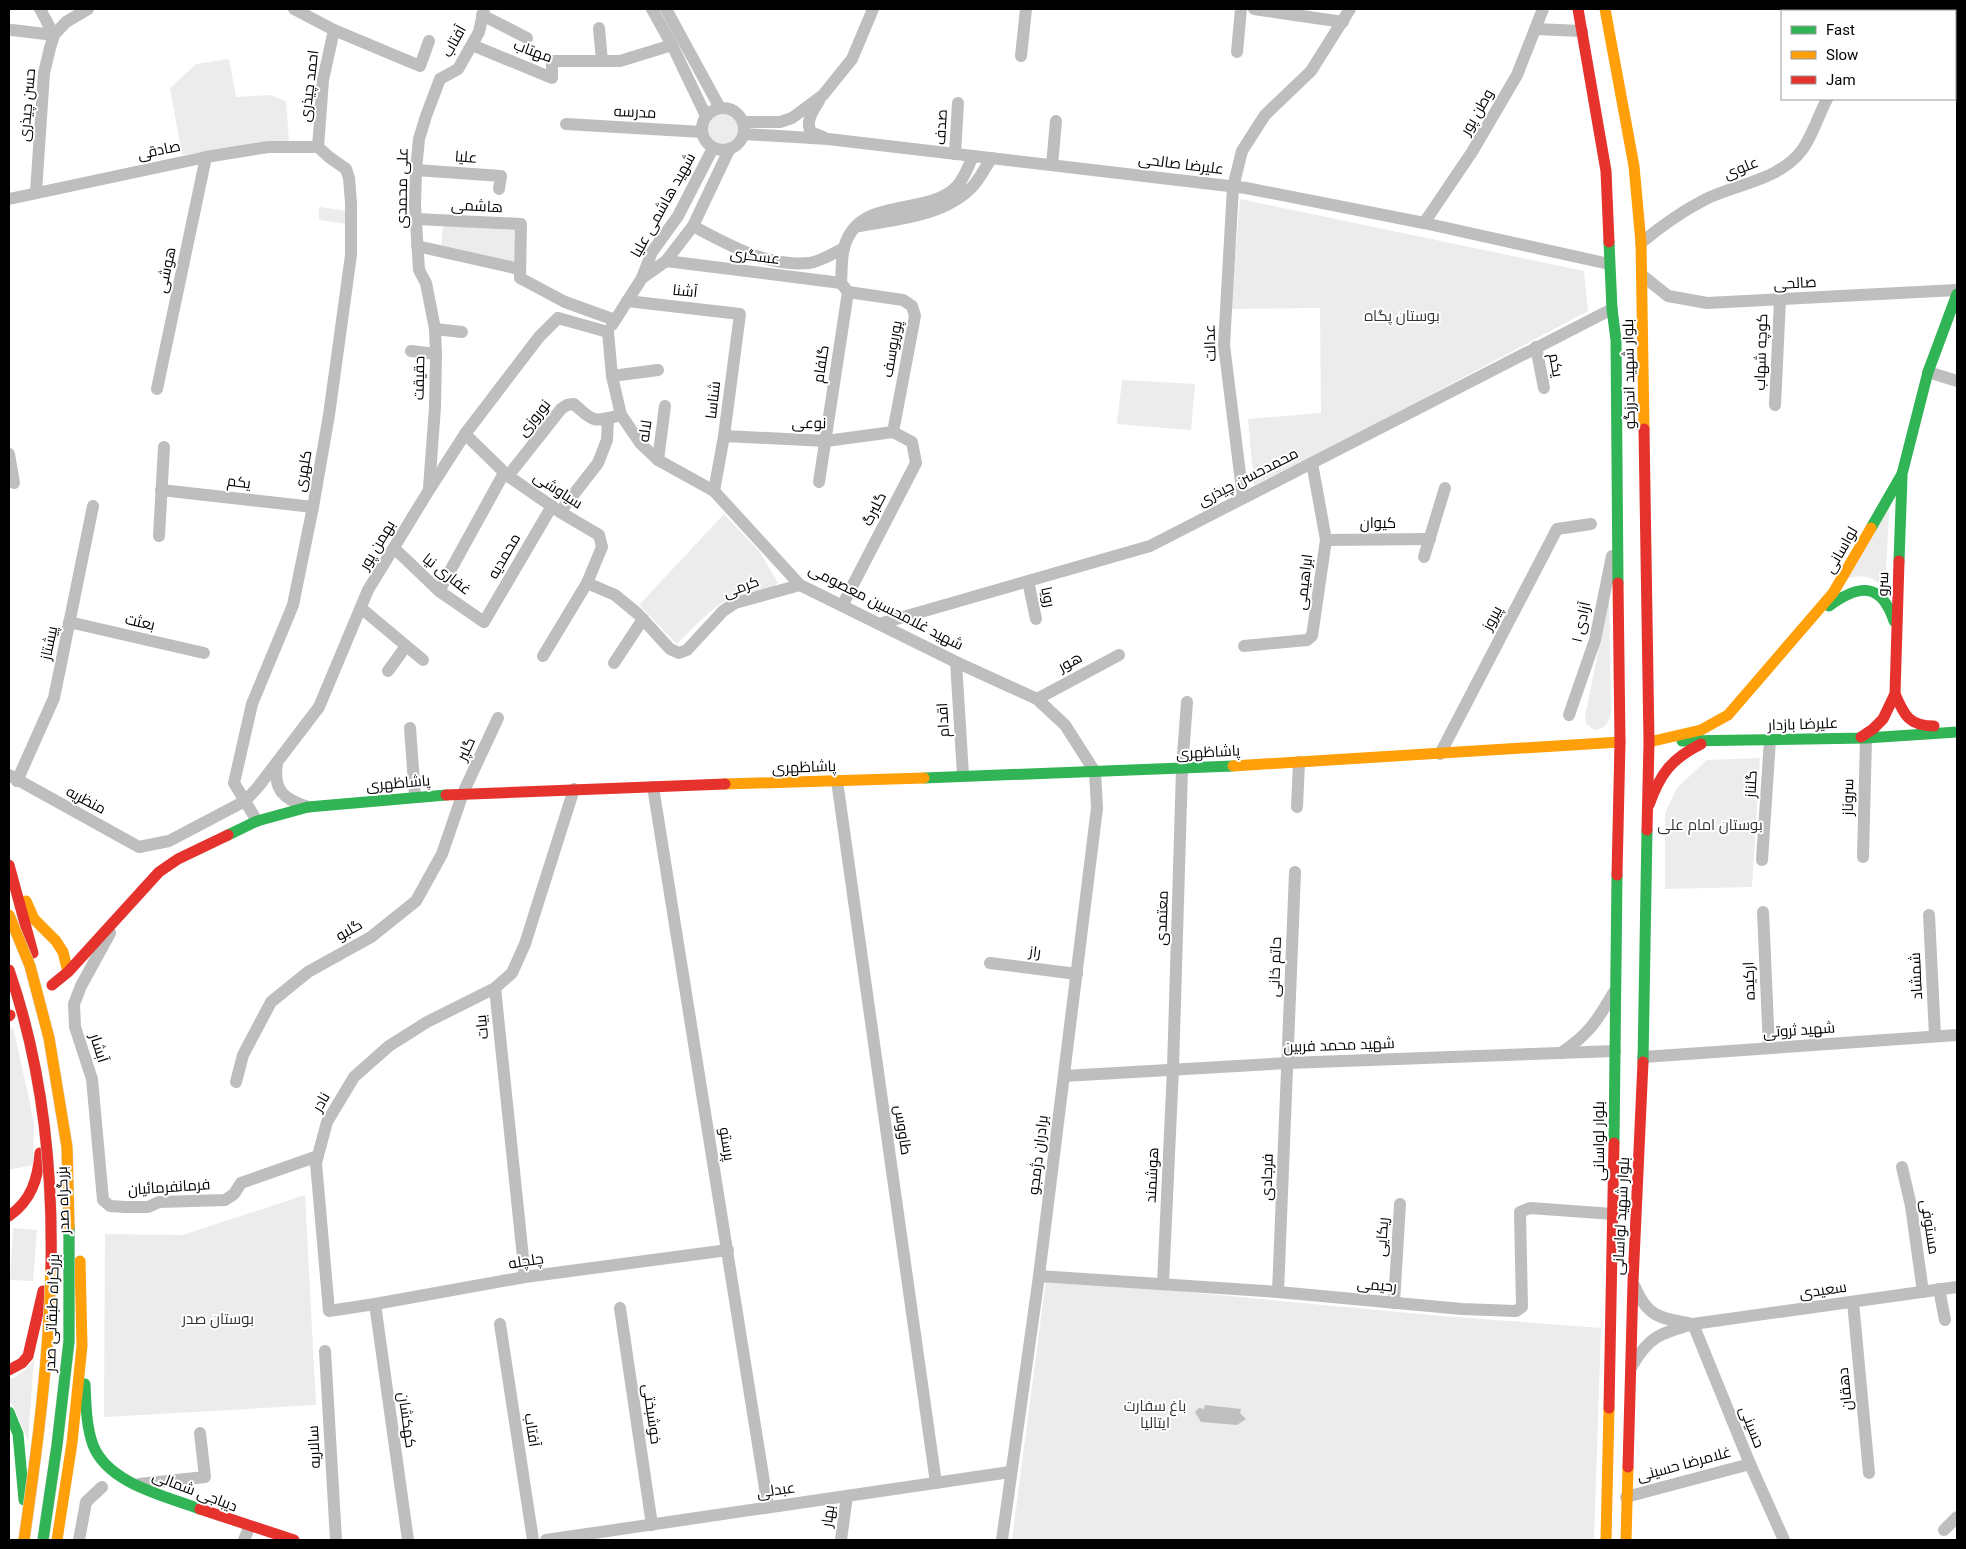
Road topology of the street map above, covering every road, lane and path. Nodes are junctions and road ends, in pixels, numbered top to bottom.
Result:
1 (40, 9) edge
2 (88, 9) edge
3 (296, 9) edge
4 (652, 9) edge
5 (666, 9) edge
6 (873, 9) edge
7 (1026, 9) edge
8 (1241, 9) edge
9 (1254, 9) edge
10 (1350, 9) edge
11 (1543, 9) edge
12 (1578, 9) edge
13 (1606, 9) edge
14 (483, 12) edge
15 (1343, 22) junction
16 (599, 28) dead end
17 (12, 30) dead end
18 (334, 30) junction
19 (1535, 30) junction
20 (1582, 31) junction
21 (54, 35) junction
22 (527, 38) dead end
23 (429, 41) dead end
24 (472, 45) junction
25 (672, 45) junction
26 (1237, 52) dead end
27 (1021, 56) dead end
28 (602, 61) junction
29 (440, 79) joint
30 (823, 95) junction
31 (1827, 100) edge
32 (958, 103) dead end
33 (720, 108) junction
34 (706, 116) junction
35 (1056, 121) dead end
36 (566, 124) dead end
37 (744, 128) junction
38 (702, 132) junction
39 (828, 138) junction
40 (318, 147) junction
41 (713, 148) junction
42 (730, 150) junction
43 (955, 154) junction
44 (973, 156) junction
45 (206, 158) junction
46 (992, 158) junction
47 (1052, 165) junction
48 (416, 170) junction
49 (1233, 187) junction
50 (499, 189) dead end
51 (36, 192) junction
52 (9, 199) edge
53 (416, 219) junction
54 (1424, 223) junction
55 (693, 226) junction
56 (857, 226) junction
57 (1641, 243) junction
58 (417, 246) junction
59 (844, 248) junction
60 (666, 261) junction
61 (1609, 264) junction
62 (519, 269) junction
63 (419, 270) joint
64 (1643, 276) junction
65 (642, 278) junction
66 (845, 288) junction
67 (1957, 292) edge
68 (1780, 300) junction
69 (627, 301) junction
70 (565, 302) junction
71 (1612, 309) junction
72 (740, 314) joint
73 (558, 318) junction
74 (616, 320) junction
75 (435, 329) junction
76 (462, 332) dead end
77 (608, 332) junction
78 (1536, 347) junction
79 (411, 350) dead end
80 (436, 354) junction
81 (658, 370) dead end
82 (1928, 372) junction
83 (612, 376) junction
84 (1957, 381) edge
85 (1544, 388) dead end
86 (157, 389) dead end
87 (1776, 405) dead end
88 (665, 406) dead end
89 (614, 417) junction
90 (894, 432) junction
91 (465, 434) junction
92 (1617, 434) junction
93 (1645, 434) junction
94 (724, 436) junction
95 (826, 441) junction
96 (164, 447) dead end
97 (9, 454) edge
98 (658, 460) junction
99 (1312, 463) junction
100 (506, 474) junction
101 (1902, 474) junction
102 (819, 482) dead end
103 (14, 483) dead end
104 (1445, 488) dead end
105 (161, 490) junction
106 (429, 490) junction
107 (714, 491) junction
108 (1243, 498) junction
109 (93, 506) dead end
110 (313, 507) junction
111 (556, 509) junction
112 (1591, 524) dead end
113 (1618, 534) junction
114 (159, 536) dead end
115 (1430, 539) junction
116 (1326, 540) junction
117 (394, 548) junction
118 (1424, 557) dead end
119 (1028, 581) junction
120 (587, 583) junction
121 (800, 585) junction
122 (439, 591) junction
123 (842, 606) junction
124 (361, 608) junction
125 (643, 618) junction
126 (1036, 619) dead end
127 (70, 622) junction
128 (484, 622) joint
129 (879, 624) junction
130 (1896, 641) junction
131 (1789, 645) junction
132 (406, 646) junction
133 (1244, 646) dead end
134 (204, 653) dead end
135 (1119, 655) dead end
136 (543, 656) dead end
137 (423, 660) dead end
138 (956, 662) junction
139 (614, 663) dead end
140 (388, 671) dead end
141 (1895, 694) junction
142 (1037, 699) junction
143 (1187, 702) dead end
144 (1569, 715) dead end
145 (1728, 715) junction
146 (498, 718) dead end
147 (1957, 725) edge
148 (410, 728) dead end
149 (1957, 732) edge
150 (1862, 738) junction
151 (1770, 740) junction
152 (1706, 741) junction
153 (1746, 741) junction
154 (1635, 742) junction
155 (1440, 754) junction
156 (277, 761) junction
157 (1299, 762) junction
158 (1182, 769) junction
159 (1095, 772) junction
160 (963, 775) junction
161 (13, 778) edge
162 (837, 781) junction
163 (653, 787) junction
164 (574, 789) junction
165 (463, 793) junction
166 (415, 796) junction
167 (245, 801) junction
168 (308, 807) junction
169 (1297, 807) dead end
170 (1619, 808) junction
171 (1648, 809) junction
172 (258, 821) junction
173 (139, 847) joint
174 (1863, 856) dead end
175 (9, 860) edge
176 (1762, 860) dead end
177 (9, 866) edge
178 (1295, 872) dead end
179 (1763, 912) dead end
180 (9, 915) edge
181 (1929, 915) dead end
182 (118, 918) junction
183 (990, 963) dead end
184 (9, 970) edge
185 (68, 972) junction
186 (1077, 974) junction
187 (52, 985) dead end
188 (495, 988) junction
189 (1615, 990) junction
190 (9, 992) edge
191 (1957, 1035) edge
192 (1935, 1036) junction
193 (1769, 1048) junction
194 (1615, 1051) junction
195 (1561, 1053) junction
196 (1643, 1057) junction
197 (1288, 1063) junction
198 (1173, 1068) junction
199 (1064, 1076) junction
200 (236, 1082) dead end
201 (41, 1123) junction
202 (318, 1156) junction
203 (1902, 1167) dead end
204 (103, 1200) joint
205 (1400, 1204) dead end
206 (1613, 1214) junction
207 (9, 1216) edge
208 (728, 1250) junction
209 (49, 1267) junction
210 (1039, 1276) junction
211 (525, 1277) junction
212 (1633, 1282) junction
213 (1163, 1284) junction
214 (1957, 1287) edge
215 (1939, 1290) junction
216 (1278, 1292) junction
217 (1923, 1292) junction
218 (1394, 1302) junction
219 (1853, 1302) junction
220 (375, 1304) junction
221 (620, 1308) dead end
222 (329, 1310) joint
223 (1945, 1320) dead end
224 (500, 1324) dead end
225 (1693, 1324) junction
226 (82, 1346) junction
227 (325, 1351) dead end
228 (1631, 1368) junction
229 (9, 1370) edge
230 (9, 1413) edge
231 (9, 1432) edge
232 (200, 1433) dead end
233 (1750, 1464) junction
234 (1010, 1472) junction
235 (1870, 1473) dead end
236 (936, 1483) junction
237 (136, 1484) junction
238 (102, 1487) dead end
239 (847, 1496) junction
240 (1626, 1497) junction
241 (768, 1508) junction
242 (26, 1515) junction
243 (1957, 1517) edge
244 (652, 1525) junction
245 (249, 1528) junction
246 (1944, 1530) dead end
247 (23, 1540) edge
248 (43, 1540) edge
249 (57, 1540) edge
250 (80, 1540) edge
251 (244, 1540) edge
252 (294, 1540) edge
253 (336, 1540) edge
254 (408, 1540) edge
255 (533, 1540) edge
256 (546, 1540) edge
257 (841, 1540) edge
258 (1002, 1540) edge
259 (1606, 1540) edge
260 (1626, 1540) edge
261 (1784, 1540) edge

1 - 21 street
2 - 21 street
3 - 18 street
4 - 25 street
5 - 33 street
6 - 30 street
7 - 27 street
8 - 26 street
9 - 15 street
10 - 15 street, عدالت
11 - 19 street, وطن پور
12 - 20 main road, بلوار شهید اندرزگو
13 - 57 main road, بلوار شهید اندرزگو
14 - 22 street
14 - 24 street, آفتاب
15 - 49 street, عدالت
16 - 28 street
17 - 21 street
18 - 23 street
18 - 40 street, احمد چیذری
19 - 20 street
19 - 54 street, وطن پور
20 - 61 main road, بلوار شهید اندرزگو
21 - 51 street, حسن چیذری
24 - 28 street, مهتاب
24 - 29 street, آفتاب
25 - 28 street, مهتاب
25 - 34 street
29 - 48 street, علی محمدی
30 - 37 street
30 - 39 street
31 - 57 street, علوی
32 - 43 street, صدف
33 - 34 street
33 - 37 street
34 - 38 street
35 - 47 street
36 - 38 street, مدرسه
37 - 39 street, علیرضا صالحی
37 - 42 street
38 - 41 street
39 - 43 street, علیرضا صالحی
40 - 45 street, صادقی
40 - 110 street, کلهری
41 - 42 street
41 - 65 street, شهید هاشمی علیا
42 - 55 street, شهید هاشمی علیا
43 - 44 street, علیرضا صالحی
44 - 46 street, علیرضا صالحی
44 - 56 street
45 - 51 street, صادقی
45 - 86 street, هوشی
46 - 47 street, علیرضا صالحی
46 - 56 street
47 - 49 street, علیرضا صالحی
48 - 50 street, علیا
48 - 53 street, علی محمدی
49 - 54 street, علیرضا صالحی
49 - 108 street, عدالت
51 - 52 street, صادقی
53 - 58 street, علی محمدی
53 - 62 street, هاشمی
54 - 61 street, علیرضا صالحی
55 - 59 street, عسگری
55 - 60 street, شهید هاشمی علیا
56 - 59 street
57 - 64 main road, بلوار شهید اندرزگو
58 - 62 street
58 - 63 street, علی محمدی
59 - 66 street
60 - 65 street, شهید هاشمی علیا
60 - 66 street, عسگری
61 - 71 main road, بلوار شهید اندرزگو
62 - 70 street
63 - 75 street, حقیقت
64 - 68 street, صالحی
64 - 93 main road, بلوار شهید اندرزگو
65 - 69 street, شهید هاشمی علیا
66 - 90 street, پوریوسف
66 - 95 street, گلفام
67 - 68 street, صالحی
67 - 82 main road, لواسانی
68 - 87 street, کوچه شهاب
69 - 72 street, آشنا
69 - 74 street, شهید هاشمی علیا
70 - 73 street
70 - 74 street
71 - 78 street, محمدحسن چیذری
71 - 92 main road, بلوار شهید اندرزگو
72 - 94 street, شناسا
73 - 77 street
73 - 91 street, بهمن پور
74 - 77 street, شهید هاشمی علیا
75 - 76 street
75 - 80 street, حقیقت
77 - 83 street, شهید غلامحسین معصومی
78 - 85 street, یکم
78 - 99 street, محمدحسن چیذری
79 - 80 street
80 - 106 street, حقیقت
81 - 83 street
82 - 84 street
82 - 101 main road, لواسانی
83 - 89 street, شهید غلامحسین معصومی
88 - 98 street, لاله
89 - 98 street, شهید غلامحسین معصومی
89 - 100 street, نوروزی
89 - 111 street, محمدیه
90 - 95 street, نوعی
90 - 123 street, گلبرگ
91 - 100 street, سیاوشی
91 - 106 street, بهمن پور
92 - 93 main road
92 - 113 main road, بلوار شهید اندرزگو
93 - 154 main road, بلوار شهید اندرزگو
94 - 95 street, نوعی
94 - 107 street, شناسا
95 - 102 street, گلفام
96 - 105 street
97 - 103 street
98 - 107 street, شهید غلامحسین معصومی
99 - 108 street, محمدحسن چیذری
99 - 116 street, ابراهیمی
100 - 111 street, سیاوشی
100 - 122 street, نوروزی
101 - 130 main road, سرو
101 - 131 main road, لواسانی
104 - 115 street
105 - 110 street, یکم
105 - 114 street
106 - 117 street, بهمن پور
107 - 121 street, شهید غلامحسین معصومی
108 - 119 street, محمدحسن چیذری
109 - 127 street, پیشتاز
110 - 167 street, کلهری
111 - 120 street, سیاوشی
111 - 128 street, محمدیه
112 - 155 street, پیروز
113 - 144 street, آزادی ۱
113 - 154 main road, بلوار شهید اندرزگو
115 - 116 street, کیوان
115 - 118 street
116 - 133 street, ابراهیمی
117 - 122 street, غفاری نیا
117 - 124 street, بهمن پور
119 - 126 street, رویا
119 - 129 street, محمدحسن چیذری
120 - 125 street
120 - 136 street, سیاوشی
121 - 123 street, شهید غلامحسین معصومی
121 - 125 street, کرمی
122 - 128 street, غفاری نیا
123 - 129 street, شهید غلامحسین معصومی
124 - 132 street
124 - 156 street, بهمن پور
125 - 139 street
127 - 134 street, بعثت
127 - 161 street, پیشتاز
129 - 138 street, شهید غلامحسین معصومی
130 - 131 main road
130 - 141 main road, سرو
131 - 145 main road, لواسانی
132 - 137 street
132 - 140 street
135 - 142 street, هور
138 - 142 street, شهید غلامحسین معصومی
138 - 160 street, اقدام
141 - 147 main road
141 - 150 main road
142 - 159 street, شهید غلامحسین معصومی
143 - 158 street, معتمدی
145 - 153 main road
145 - 154 main road, لواسانی
146 - 165 street, گلپر
148 - 166 street
149 - 150 main road, علیرضا بازدار
150 - 151 main road, علیرضا بازدار
150 - 174 street, سروناز
151 - 153 main road, علیرضا بازدار
151 - 176 street, گلناز
152 - 153 main road, علیرضا بازدار
152 - 154 main road, علیرضا بازدار
152 - 171 main road
154 - 155 main road, پاشاظهری
154 - 170 main road, بلوار لواسانی
154 - 171 main road
155 - 157 main road, پاشاظهری
156 - 167 street, بهمن پور
156 - 168 street
157 - 158 main road, پاشاظهری
157 - 169 street
158 - 159 main road, پاشاظهری
158 - 198 street, معتمدی
159 - 160 main road, پاشاظهری
159 - 186 street, برادران دژمجو
160 - 162 main road, پاشاظهری
161 - 173 street, منظریه
162 - 163 main road, پاشاظهری
162 - 236 street, طاووس
163 - 164 main road, پاشاظهری
163 - 208 street, پرستو
164 - 165 main road, پاشاظهری
164 - 188 street
165 - 166 main road, پاشاظهری
165 - 200 street, گلبو
166 - 168 main road, پاشاظهری
167 - 172 street, کلهری
167 - 173 street, بهمن پور
168 - 172 main road, پاشاظهری
170 - 171 main road
170 - 189 main road, بلوار لواسانی
171 - 196 main road, بلوار شهید لواسانی
172 - 182 main road, پاشاظهری
175 - 185 main road
177 - 226 main road, بزرگراه صدر
178 - 197 street, حاتم خانی
179 - 193 street, ارکیده
180 - 248 main road, بزرگراه طبقاتی صدر, bridge
181 - 192 street, شمشاد
182 - 185 main road, پاشاظهری
182 - 204 street, آبشار
183 - 186 street, راز
184 - 247 main road, بزرگراه طبقاتی صدر, bridge
185 - 187 main road, پاشاظهری
186 - 199 street, برادران دژمجو
188 - 202 street, نادر
188 - 211 street, بیات
189 - 194 main road, بلوار لواسانی
189 - 195 street
190 - 201 main road, بزرگراه صدر
191 - 192 street, شهید ثروتی
192 - 193 street, شهید ثروتی
193 - 196 street, شهید ثروتی
194 - 195 street, شهید محمد فربین
194 - 206 main road, بلوار لواسانی
195 - 197 street, شهید محمد فربین
196 - 212 main road, بلوار شهید لواسانی
197 - 198 street, شهید محمد فربین
197 - 216 street, فرجادی
198 - 199 street, شهید محمد فربین
198 - 213 street, هوشمند
199 - 210 street, برادران دژمجو
201 - 207 main road
201 - 209 main road, بزرگراه صدر
202 - 204 street, فرمانفرمائیان
202 - 222 street, نادر
203 - 217 street, مستوفی
205 - 218 street, ریکایی
206 - 218 street, رحیمی
206 - 259 main road, بلوار لواسانی
208 - 211 street, چلچله
208 - 241 street, پرستو
209 - 229 main road
209 - 242 main road, بزرگراه صدر
210 - 213 street, رحیمی
210 - 234 street, برادران دژمجو
211 - 220 street, چلچله
212 - 225 street, سعیدی
212 - 228 main road, بلوار شهید لواسانی
213 - 216 street, رحیمی
214 - 215 street, سعیدی
215 - 217 street, سعیدی
215 - 223 street
216 - 218 street, رحیمی
217 - 219 street, سعیدی
219 - 225 street, سعیدی
219 - 235 street, دهقان
220 - 222 street, چلچله
220 - 254 street, کهکشان
221 - 244 street, خوشبختی
224 - 255 street, آفتاب
225 - 228 street, سعیدی
225 - 233 street, حسینی
226 - 237 main road, دیباجی شمالی
226 - 249 main road, بزرگراه صدر
227 - 253 street, سالاریه
228 - 240 main road, بلوار شهید لواسانی
230 - 231 street
230 - 242 main road
232 - 237 street
233 - 240 street, غلامرضا حسینی
233 - 261 street, حسینی
234 - 236 street, عبدلی
234 - 258 street, برادران دژمجو
236 - 239 street, عبدلی
237 - 245 main road, دیباجی شمالی
238 - 250 street
239 - 241 street, عبدلی
239 - 257 street, بهار
240 - 260 main road, بلوار شهید لواسانی
241 - 244 street, عبدلی
242 - 247 main road, بزرگراه صدر
243 - 246 street
244 - 256 street, عبدلی
245 - 251 street
245 - 252 main road, دیباجی شمالی

